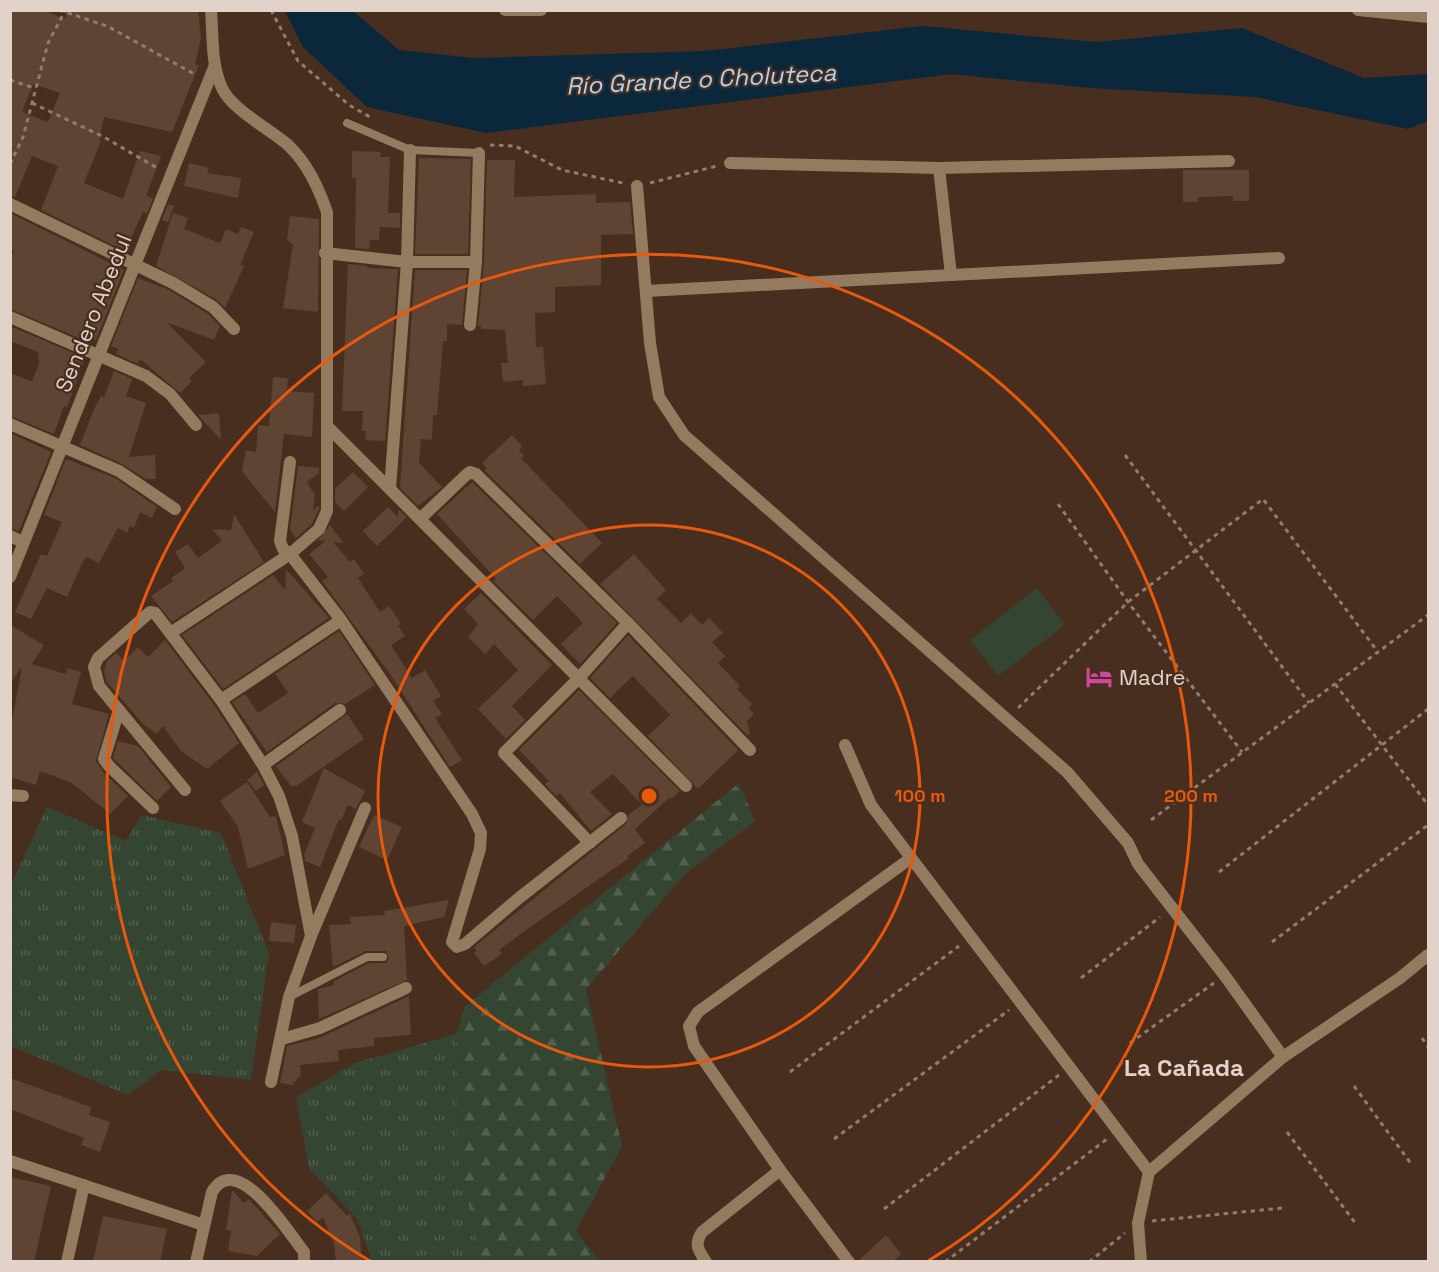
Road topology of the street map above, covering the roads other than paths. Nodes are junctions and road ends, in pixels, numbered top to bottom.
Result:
1 (211, 10) edge
2 (505, 10) edge
3 (541, 10) edge
4 (1358, 10) edge
5 (1428, 17) edge
6 (215, 64) junction
7 (346, 123) dead end
8 (481, 149) joint
9 (410, 150) junction
10 (1230, 161) dead end
11 (730, 163) road end
12 (939, 168) junction
13 (637, 186) road end
14 (10, 204) edge
15 (325, 253) junction
16 (1279, 258) dead end
17 (406, 262) junction
18 (476, 262) junction
19 (134, 266) junction
20 (951, 275) junction
21 (646, 291) junction
22 (10, 317) edge
23 (470, 325) dead end
24 (234, 329) dead end
25 (99, 354) junction
26 (10, 424) edge
27 (196, 425) dead end
28 (327, 426) junction
29 (61, 447) junction
30 (290, 462) dead end
31 (390, 489) junction
32 (175, 509) dead end
33 (420, 519) junction
34 (10, 536) edge
35 (23, 542) junction
36 (290, 554) junction
37 (10, 577) edge
38 (341, 620) junction
39 (628, 623) junction
40 (171, 632) junction
41 (579, 678) junction
42 (221, 700) junction
43 (119, 710) junction
44 (340, 710) dead end
45 (845, 745) dead end
46 (750, 750) dead end
47 (263, 765) junction
48 (686, 786) dead end
49 (185, 790) dead end
50 (153, 808) dead end
51 (365, 808) dead end
52 (621, 818) dead end
53 (590, 843) junction
54 (911, 858) junction
55 (311, 936) junction
56 (1428, 955) edge
57 (383, 957) dead end
58 (406, 988) dead end
59 (289, 997) junction
60 (282, 1039) junction
61 (1283, 1057) junction
62 (271, 1082) dead end
63 (10, 1161) edge
64 (780, 1170) junction
65 (1149, 1172) junction
66 (84, 1185) junction
67 (204, 1225) junction
68 (67, 1262) edge
69 (196, 1262) edge
70 (304, 1262) edge
71 (706, 1262) edge
72 (849, 1262) edge
73 (1141, 1262) edge

1 - 6 street
2 - 3 street
4 - 5 street
6 - 15 street
6 - 19 street, Sendero Abedul
7 - 9 lane
8 - 9 lane
8 - 18 street
9 - 17 street
10 - 12 street
11 - 12 street
12 - 20 street
13 - 21 street
14 - 19 street
15 - 17 street
15 - 28 street
16 - 20 street
17 - 18 street
17 - 31 street
18 - 23 street
19 - 24 street
19 - 25 street, Sendero Abedul
20 - 21 street
21 - 61 street
22 - 25 street
25 - 27 street
25 - 29 street, Sendero Abedul
26 - 29 street
28 - 31 street
28 - 36 street
29 - 32 street
29 - 35 street, Sendero Abedul
30 - 36 street
31 - 33 street
33 - 39 street
33 - 41 street
34 - 35 street
35 - 37 street, Sendero Abedul
36 - 38 street
36 - 40 street
38 - 42 street
38 - 53 street
39 - 41 street
39 - 46 street
40 - 42 street
40 - 43 street
41 - 48 street
41 - 53 street
42 - 47 street
43 - 49 street
43 - 50 street
44 - 47 street
45 - 54 street
47 - 55 street
51 - 55 street
52 - 53 street
54 - 64 street
54 - 65 street
55 - 59 street
56 - 61 street
57 - 59 lane
58 - 60 street
59 - 60 street
60 - 62 street
61 - 65 street
63 - 66 street
64 - 71 street
64 - 72 street
65 - 73 street
66 - 67 street
66 - 68 street
67 - 69 street
67 - 70 street

